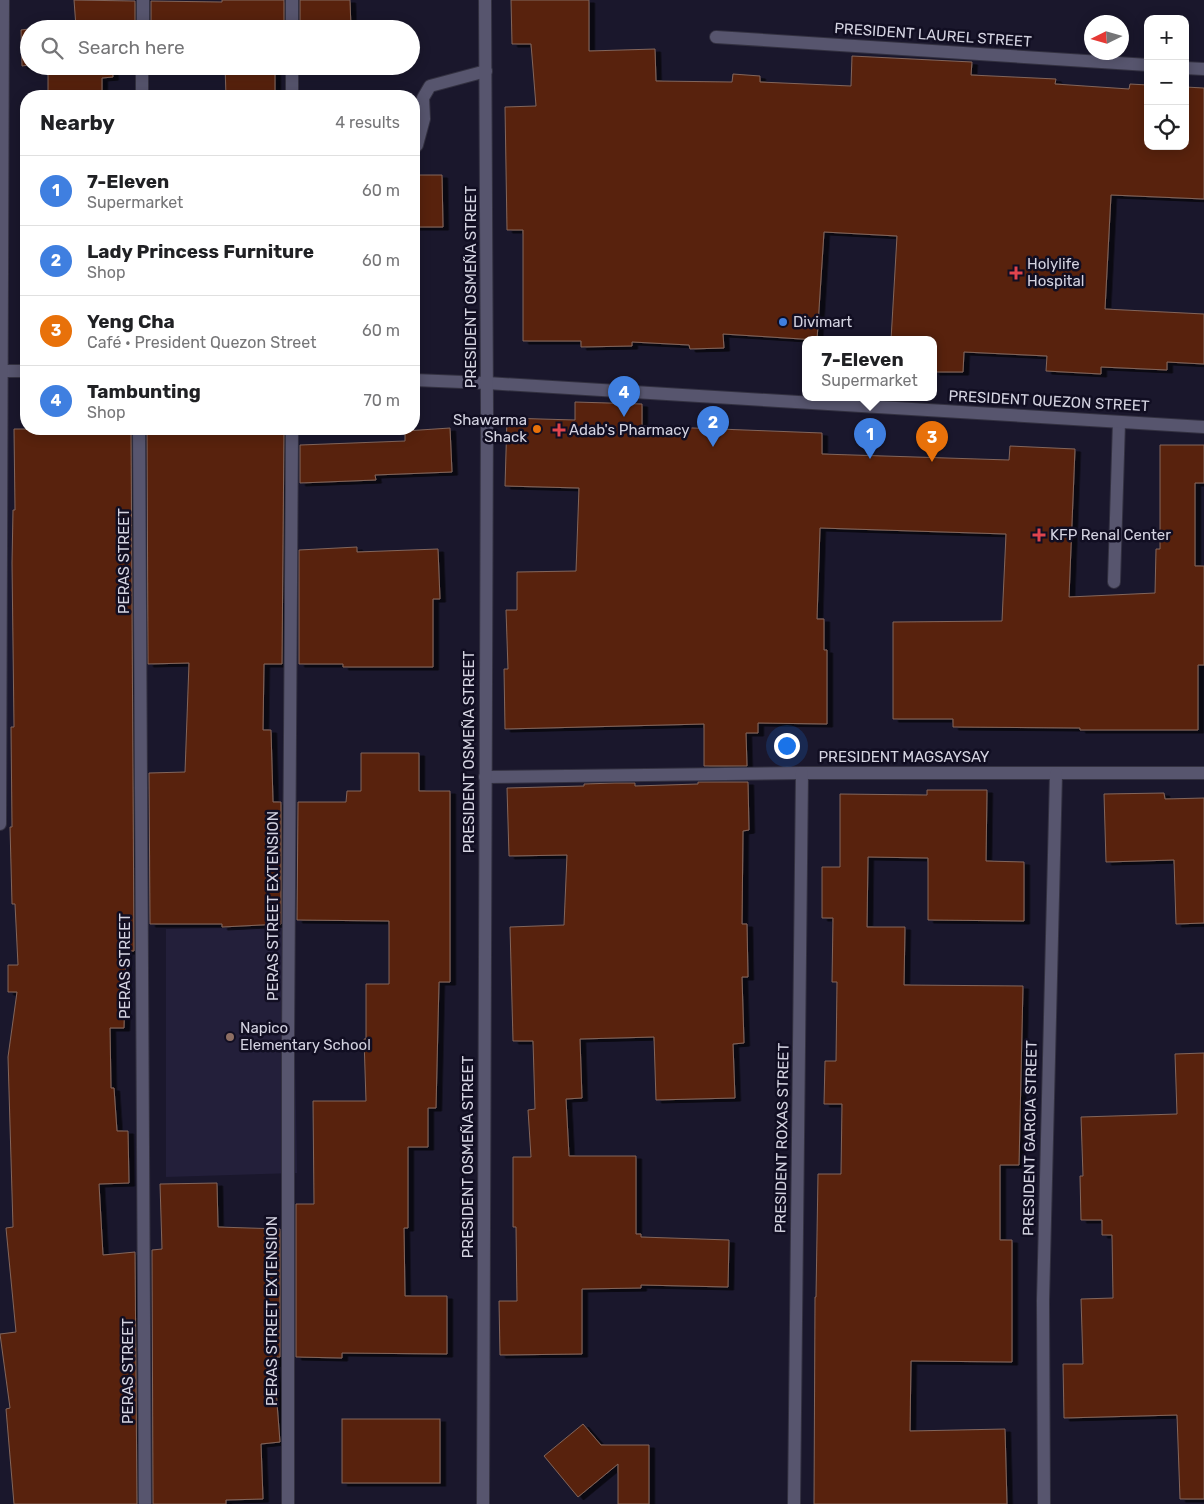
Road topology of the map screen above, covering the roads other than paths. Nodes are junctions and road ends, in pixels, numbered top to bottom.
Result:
1 (3, 0) edge
2 (143, 0) edge
3 (292, 0) edge
4 (485, 0) edge
5 (143, 20) edge
6 (292, 20) edge
7 (716, 37) dead end
8 (1144, 65) edge
9 (1189, 68) edge
10 (1204, 69) edge
11 (486, 71) junction
12 (142, 75) edge
13 (292, 75) edge
14 (142, 90) edge
15 (292, 90) edge
16 (420, 134) edge
17 (1, 371) edge
18 (20, 371) edge
19 (420, 380) edge
20 (487, 383) junction
21 (1119, 422) junction
22 (1204, 427) edge
23 (139, 435) edge
24 (292, 435) edge
25 (1114, 582) dead end
26 (802, 773) junction
27 (1204, 773) edge
28 (1056, 774) junction
29 (485, 777) junction
30 (0, 824) edge
31 (145, 1504) edge
32 (288, 1504) edge
33 (484, 1504) edge
34 (794, 1504) edge
35 (1044, 1504) edge

1 - 17 street
2 - 5 street
3 - 6 street
4 - 11 street, PRESIDENT OSMEÑA STREET
7 - 8 street, PRESIDENT LAUREL STREET
9 - 10 street
11 - 16 street
11 - 20 street, PRESIDENT OSMEÑA STREET
12 - 14 street
13 - 15 street
17 - 18 street
17 - 30 street
19 - 20 street, PRESIDENT QUEZON STREET
20 - 21 street, PRESIDENT QUEZON STREET
20 - 29 street, PRESIDENT OSMEÑA STREET
21 - 22 street, PRESIDENT QUEZON STREET
21 - 25 street
23 - 31 street, PERAS STREET
24 - 32 street, PERAS STREET EXTENSION
26 - 28 street, PRESIDENT MAGSAYSAY
26 - 29 street, PRESIDENT MAGSAYSAY
26 - 34 street, PRESIDENT ROXAS STREET
27 - 28 street, PRESIDENT MAGSAYSAY
28 - 35 street, PRESIDENT GARCIA STREET
29 - 33 street, PRESIDENT OSMEÑA STREET

